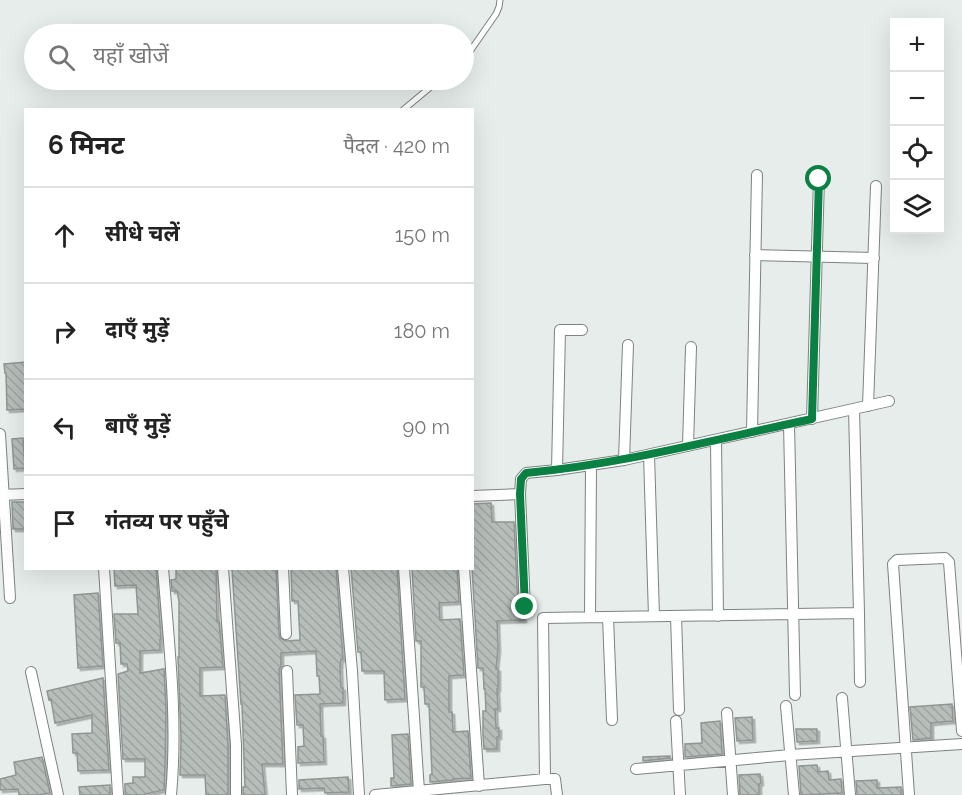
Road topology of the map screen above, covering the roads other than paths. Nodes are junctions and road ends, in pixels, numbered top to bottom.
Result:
1 (500, 0) edge
2 (474, 46) edge
3 (427, 90) edge
4 (405, 108) edge
5 (756, 175) dead end
6 (819, 179) dead end
7 (876, 186) dead end
8 (755, 255) junction
9 (817, 256) junction
10 (874, 258) junction
11 (582, 330) dead end
12 (628, 345) dead end
13 (691, 348) dead end
14 (890, 401) dead end
15 (868, 406) junction
16 (854, 409) junction
17 (812, 419) junction
18 (789, 424) junction
19 (752, 432) junction
20 (0, 434) edge
21 (716, 440) junction
22 (688, 446) junction
23 (649, 455) junction
24 (624, 460) junction
25 (591, 466) junction
26 (556, 471) junction
27 (24, 494) edge
28 (520, 494) junction
29 (2, 495) edge
30 (474, 496) edge
31 (104, 570) edge
32 (163, 570) edge
33 (223, 570) edge
34 (283, 570) edge
35 (343, 570) edge
36 (404, 570) edge
37 (464, 570) edge
38 (5, 598) edge
39 (525, 607) dead end
40 (859, 613) junction
41 (793, 614) junction
42 (718, 615) junction
43 (654, 616) junction
44 (676, 616) junction
45 (590, 617) junction
46 (608, 617) junction
47 (286, 634) dead end
48 (286, 671) dead end
49 (31, 672) dead end
50 (860, 682) dead end
51 (795, 695) dead end
52 (842, 698) dead end
53 (786, 706) dead end
54 (728, 713) dead end
55 (612, 720) dead end
56 (962, 731) edge
57 (962, 744) edge
58 (906, 747) junction
59 (847, 751) junction
60 (790, 755) junction
61 (730, 761) junction
62 (678, 765) junction
63 (636, 769) dead end
64 (544, 779) junction
65 (479, 786) junction
66 (497, 790) edge
67 (419, 791) junction
68 (434, 793) edge
69 (58, 795) edge
70 (118, 795) edge
71 (171, 795) edge
72 (236, 795) edge
73 (292, 795) edge
74 (359, 795) edge
75 (375, 795) edge
76 (557, 795) edge
77 (680, 795) edge
78 (733, 795) edge
79 (794, 795) edge
80 (850, 795) edge
81 (909, 795) edge

1 - 2 lane
3 - 4 lane
5 - 8 street
6 - 9 street
7 - 10 street
8 - 9 street
8 - 19 street
9 - 10 street
9 - 17 street
10 - 15 street
11 - 26 street
12 - 24 street
13 - 22 street
14 - 15 street
15 - 16 street
16 - 17 street
16 - 40 street
17 - 18 street
18 - 19 street
18 - 41 street
19 - 21 street
20 - 29 street
21 - 22 street
21 - 42 street
22 - 23 street
23 - 24 street
23 - 43 street
24 - 25 street
25 - 26 street
25 - 45 street
26 - 28 street
27 - 29 street
28 - 30 street
28 - 39 street
29 - 38 street
31 - 70 street
32 - 71 street
33 - 72 street
34 - 47 street
35 - 74 street
36 - 67 street
37 - 65 street
40 - 41 street
40 - 50 street
41 - 42 street
41 - 51 street
42 - 44 street
43 - 44 street
43 - 46 street
44 - 62 street
45 - 46 street
45 - 64 street
46 - 55 street
48 - 73 street
49 - 69 street
52 - 59 street
53 - 60 street
54 - 61 street
56 - 58 street
57 - 58 street
58 - 59 street
58 - 81 street
59 - 60 street
59 - 80 street
60 - 61 street
60 - 79 street
61 - 62 street
61 - 78 street
62 - 63 street
62 - 77 street
64 - 66 street
64 - 76 street
65 - 66 street
65 - 68 street
67 - 68 street
67 - 75 street

